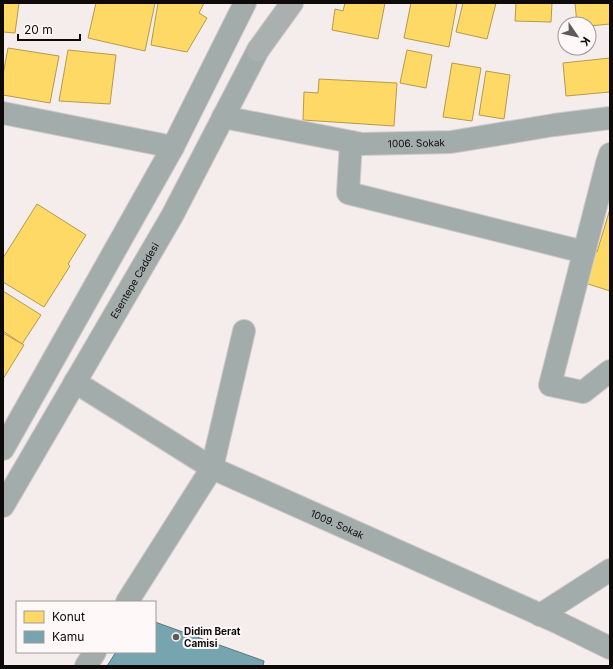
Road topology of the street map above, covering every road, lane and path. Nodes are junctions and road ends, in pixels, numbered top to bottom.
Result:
1 (245, 3) edge
2 (275, 3) edge
3 (292, 3) edge
4 (258, 50) junction
5 (3, 113) edge
6 (223, 117) junction
7 (610, 118) edge
8 (351, 142) junction
9 (173, 147) junction
10 (609, 160) edge
11 (584, 252) junction
12 (244, 331) dead end
13 (610, 371) edge
14 (75, 382) junction
15 (3, 449) edge
16 (212, 468) junction
17 (3, 506) edge
18 (610, 570) edge
19 (128, 601) edge
20 (540, 615) junction
21 (610, 648) edge
22 (94, 653) edge
23 (86, 666) edge

1 - 9 street
2 - 4 main road
3 - 4 main road
4 - 6 street, Esentepe Caddesi
5 - 9 street
6 - 8 street, 1006. Sokak
6 - 14 street, Esentepe Caddesi
7 - 8 street, 1006. Sokak
8 - 11 street
9 - 15 street
10 - 11 street
11 - 13 street
12 - 16 street
14 - 16 street, 1009. Sokak
14 - 17 street, Esentepe Caddesi
16 - 19 street
16 - 20 street, 1009. Sokak
18 - 20 street
20 - 21 street, 1009. Sokak
22 - 23 street

